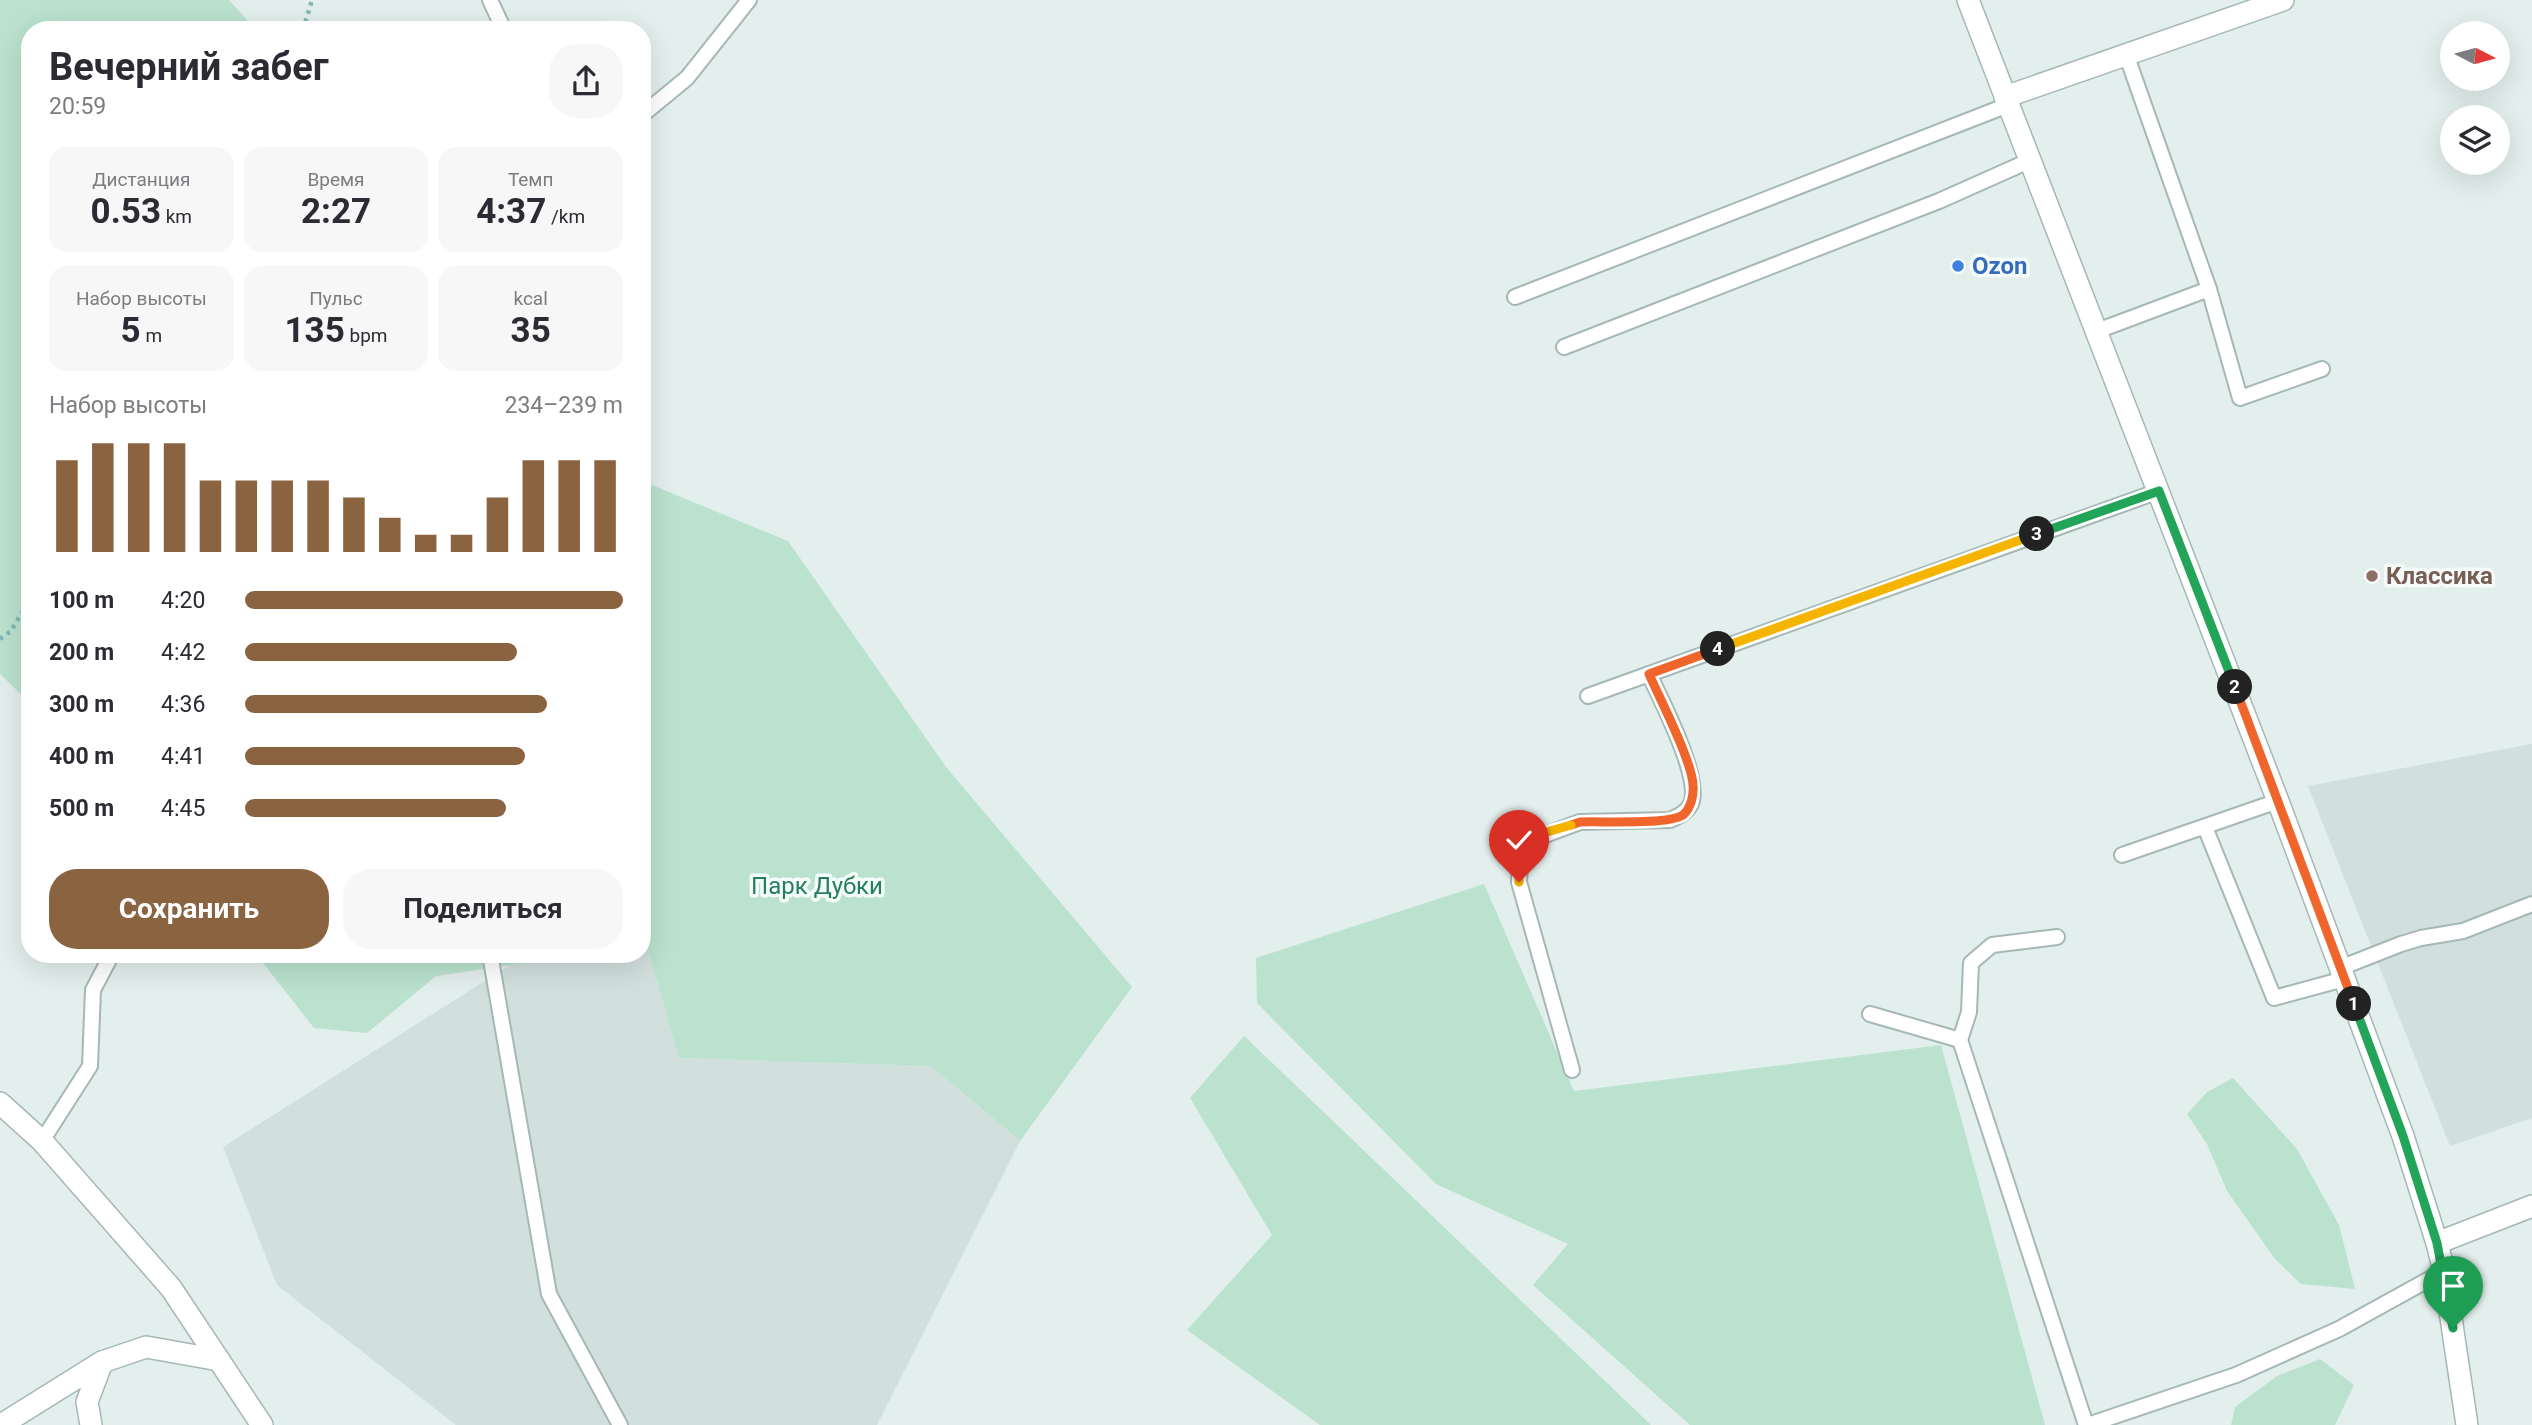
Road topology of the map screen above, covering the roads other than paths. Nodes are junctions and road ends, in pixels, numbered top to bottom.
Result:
1 (490, 0) edge
2 (749, 0) edge
3 (1968, 0) edge
4 (2283, 0) edge
5 (500, 21) edge
6 (2126, 54) junction
7 (2006, 101) junction
8 (651, 108) edge
9 (2031, 160) junction
10 (2209, 289) junction
11 (1515, 297) dead end
12 (2097, 331) junction
13 (1564, 347) dead end
14 (2322, 369) dead end
15 (2159, 491) junction
16 (1649, 674) junction
17 (1588, 696) dead end
18 (2278, 801) junction
19 (2205, 827) junction
20 (2122, 855) dead end
21 (2532, 904) edge
22 (2057, 937) dead end
23 (107, 963) edge
24 (492, 963) edge
25 (2342, 974) junction
26 (1870, 1014) dead end
27 (1961, 1040) junction
28 (1572, 1070) dead end
29 (0, 1103) edge
30 (42, 1141) junction
31 (2532, 1206) edge
32 (2437, 1243) junction
33 (2444, 1270) junction
34 (219, 1360) junction
35 (102, 1362) junction
36 (1, 1425) edge
37 (91, 1425) edge
38 (262, 1425) edge
39 (620, 1425) edge
40 (2087, 1425) edge
41 (2467, 1425) edge

1 - 5 lane
2 - 8 lane
3 - 7 street
4 - 6 street
6 - 7 street
6 - 10 lane
7 - 9 street
7 - 11 lane
9 - 12 street
9 - 13 lane
10 - 12 lane
10 - 14 lane
12 - 15 street
15 - 16 lane
15 - 18 street
16 - 17 lane
16 - 28 lane
18 - 19 lane
18 - 25 street
19 - 20 lane
19 - 25 lane
21 - 25 lane
22 - 27 lane
23 - 30 lane
24 - 39 lane
25 - 32 street
26 - 27 lane
27 - 40 lane
29 - 30 street
30 - 34 street
31 - 32 street
32 - 33 street
33 - 40 lane
33 - 41 street
34 - 35 street
34 - 38 street
35 - 36 street
35 - 37 street

